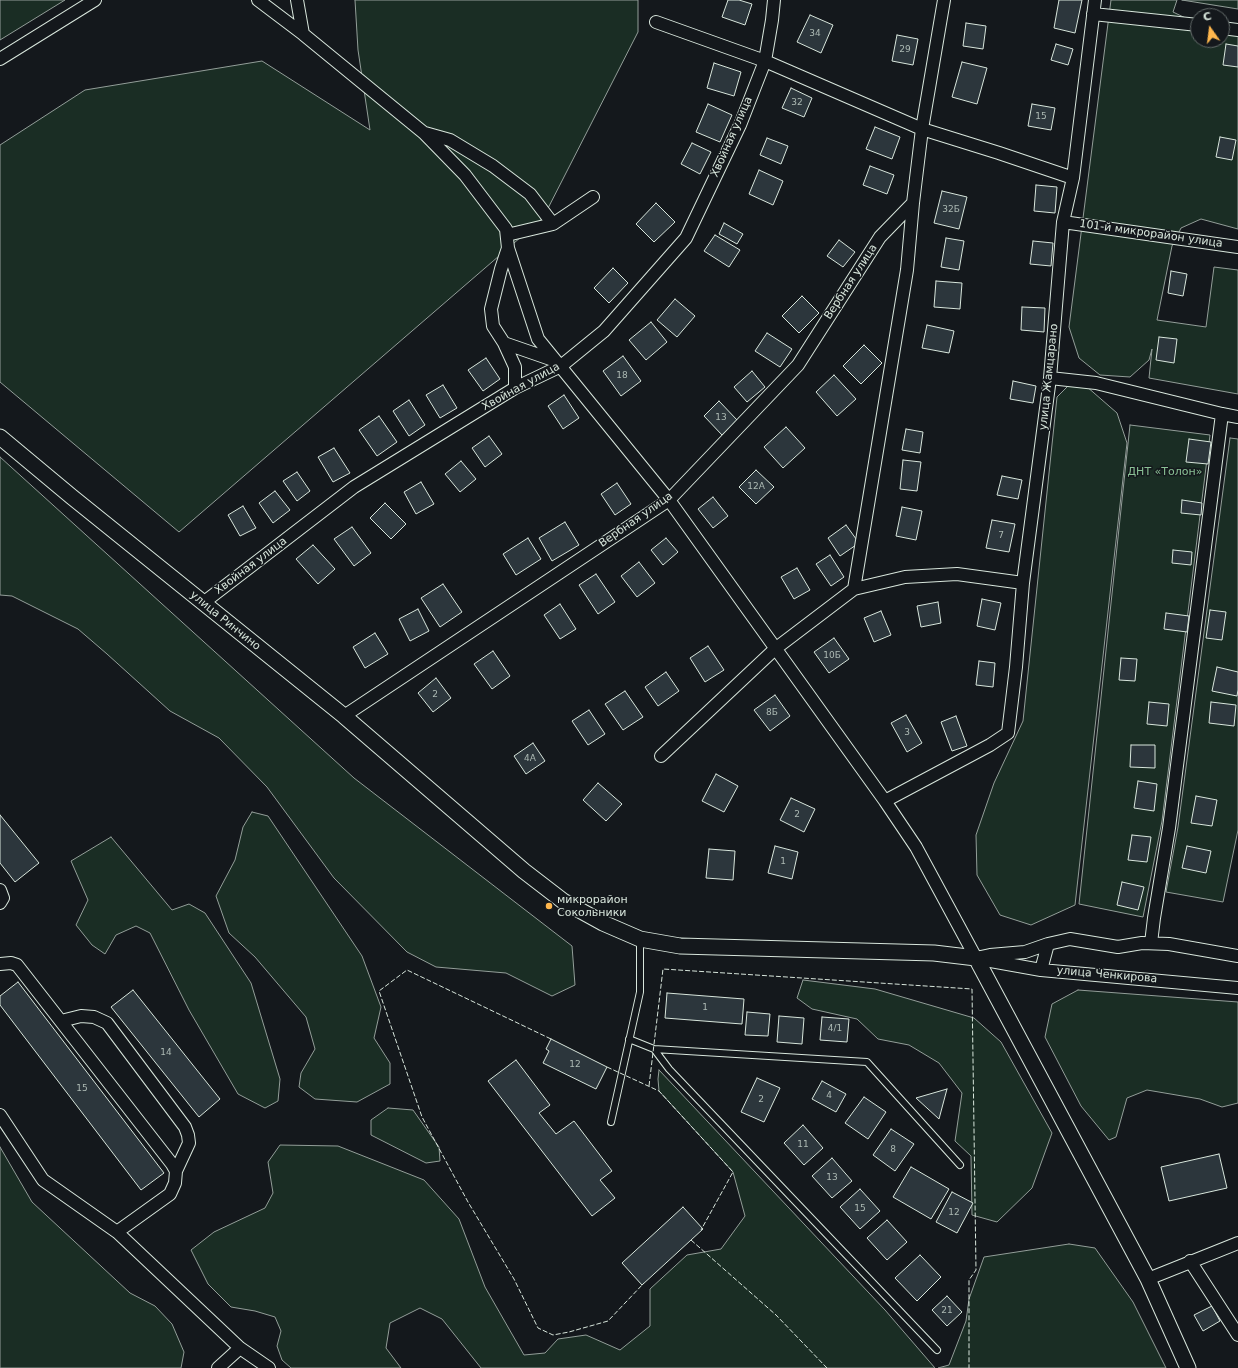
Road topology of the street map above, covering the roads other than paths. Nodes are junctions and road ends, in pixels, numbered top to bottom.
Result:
1 (95, 0) edge
2 (258, 0) edge
3 (297, 0) edge
4 (774, 0) edge
5 (944, 0) edge
6 (1095, 0) edge
7 (1093, 14) junction
8 (656, 22) dead end
9 (1190, 24) edge
10 (303, 34) junction
11 (0, 59) edge
12 (765, 61) junction
13 (922, 129) junction
14 (424, 133) junction
15 (1073, 178) junction
16 (593, 197) dead end
17 (913, 203) junction
18 (1063, 222) junction
19 (553, 224) junction
20 (507, 235) junction
21 (1238, 247) edge
22 (508, 248) junction
23 (504, 343) junction
24 (524, 350) junction
25 (559, 364) junction
26 (546, 373) junction
27 (1050, 378) junction
28 (515, 388) junction
29 (1222, 414) junction
30 (1238, 417) edge
31 (0, 437) edge
32 (669, 500) junction
33 (1023, 583) junction
34 (854, 589) junction
35 (203, 603) junction
36 (775, 649) junction
37 (344, 716) junction
38 (661, 756) dead end
39 (885, 801) junction
40 (0, 890) edge
41 (0, 904) edge
42 (640, 939) junction
43 (1151, 943) junction
44 (1048, 944) junction
45 (1238, 956) edge
46 (976, 958) junction
47 (0, 964) edge
48 (1041, 970) junction
49 (1238, 988) edge
50 (61, 1021) junction
51 (629, 1039) junction
52 (654, 1049) junction
53 (0, 1115) edge
54 (611, 1122) dead end
55 (960, 1165) dead end
56 (176, 1171) junction
57 (117, 1232) junction
58 (1238, 1243) edge
59 (1190, 1261) junction
60 (1148, 1279) junction
61 (1238, 1335) edge
62 (240, 1348) junction
63 (937, 1350) dead end
64 (218, 1368) edge
65 (269, 1368) edge
66 (1188, 1368) edge

1 - 11 street
2 - 10 street
3 - 10 street
4 - 12 street, Хвойная улица
5 - 13 street
6 - 7 street, улица Жамцарано
7 - 9 street
7 - 15 street, улица Жамцарано
8 - 12 street
10 - 14 street
12 - 13 street
12 - 25 street, Хвойная улица
13 - 15 street
13 - 17 street
14 - 19 street
14 - 20 street
15 - 18 street, улица Жамцарано
16 - 19 street
17 - 32 street, Вербная улица
17 - 34 street
18 - 21 street, 101-й микрорайон улица
18 - 27 street, улица Жамцарано
19 - 20 street
20 - 22 street
22 - 23 street
22 - 25 street
23 - 24 street
23 - 28 street
24 - 25 street
24 - 26 street
25 - 26 street, Хвойная улица
25 - 32 street
26 - 28 street, Хвойная улица
27 - 29 street
27 - 33 street, улица Жамцарано
28 - 35 street, Хвойная улица
29 - 30 street
29 - 43 street
31 - 35 street, улица Ринчино
32 - 36 street
32 - 37 street, Вербная улица
33 - 34 street
33 - 39 street, улица Жамцарано
34 - 36 street
35 - 37 street, улица Ринчино
36 - 38 street
36 - 39 street
37 - 42 street, улица Ринчино
39 - 46 street
40 - 41 street
42 - 46 street, улица Ринчино
42 - 51 lane
43 - 44 street
43 - 45 street
44 - 46 street
44 - 48 street
46 - 48 street, улица Ченкирова
46 - 60 street
47 - 50 street
48 - 49 street, улица Ченкирова
50 - 56 street
50 - 56 street
51 - 52 lane
51 - 54 lane
52 - 55 lane
52 - 63 lane
53 - 57 street
56 - 57 street
57 - 62 street
58 - 59 street
59 - 60 street
59 - 61 street
60 - 66 street
62 - 64 street
62 - 65 street

